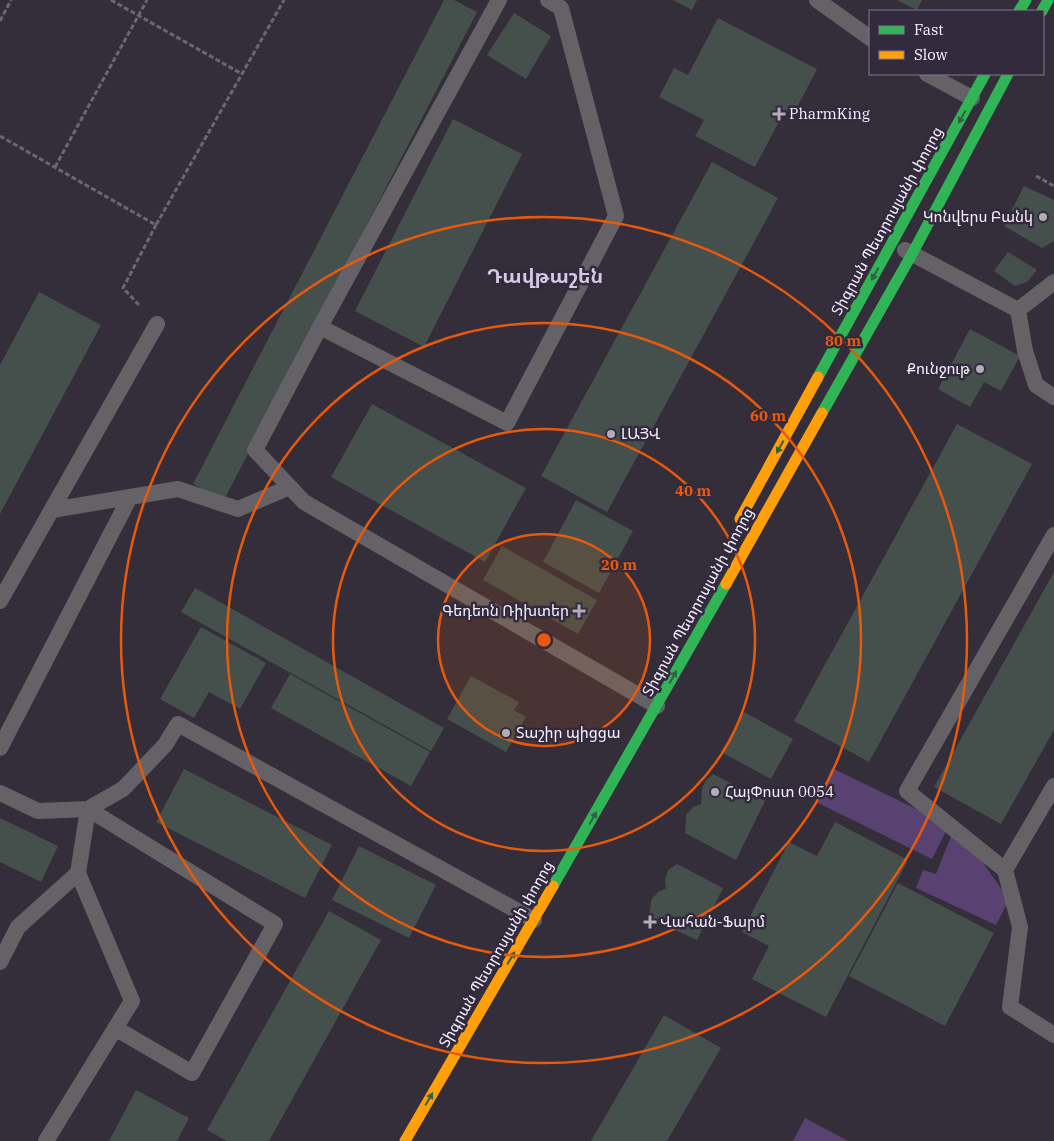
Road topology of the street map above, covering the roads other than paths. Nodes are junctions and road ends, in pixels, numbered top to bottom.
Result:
1 (548, 0) edge
2 (817, 0) edge
3 (495, 1) edge
4 (869, 37) edge
5 (929, 75) edge
6 (985, 75) edge
7 (1007, 75) edge
8 (972, 98) junction
9 (892, 243) junction
10 (912, 254) junction
11 (1054, 282) edge
12 (1018, 310) junction
13 (157, 324) road end
14 (320, 327) junction
15 (1054, 397) edge
16 (290, 487) junction
17 (130, 497) junction
18 (52, 510) junction
19 (734, 531) dead end
20 (1054, 534) edge
21 (0, 601) edge
22 (657, 706) junction
23 (0, 748) edge
24 (1054, 786) edge
25 (0, 793) edge
26 (88, 808) junction
27 (1005, 870) junction
28 (78, 873) junction
29 (534, 920) junction
30 (0, 962) edge
31 (115, 1028) junction
32 (1054, 1036) edge
33 (46, 1141) edge
34 (405, 1141) edge

1 - 14 lane
2 - 4 lane
3 - 14 lane
5 - 8 lane
6 - 8 main road, Տիգրան Պետրոսյանի փողոց
7 - 10 main road, Տիգրան Պետրոսյանի փողոց
8 -> 9 main road, Տիգրան Պետրոսյանի փողոց
9 - 10 lane
9 -> 19 main road, Տիգրան Պետրոսյանի փողոց
10 - 12 lane
22 -> 10 main road, Տիգրան Պետրոսյանի փողոց
11 - 12 lane
12 - 15 lane
13 - 18 lane
14 - 16 lane
16 - 17 lane
16 - 22 lane
17 - 18 lane
17 - 23 lane
18 - 21 lane
20 - 27 lane
29 -> 22 main road, Տիգրան Պետրոսյանի փողոց
24 - 27 lane
25 - 26 lane
26 - 28 lane
26 - 29 lane
26 - 31 lane
27 - 32 lane
28 - 30 lane
28 - 31 lane
34 -> 29 main road, Տիգրան Պետրոսյանի փողոց
31 - 33 lane

